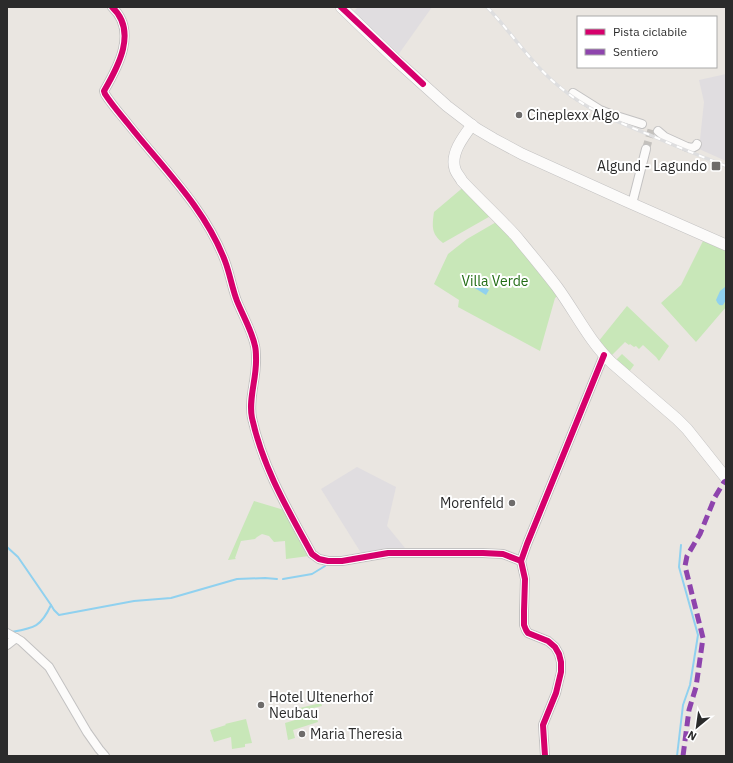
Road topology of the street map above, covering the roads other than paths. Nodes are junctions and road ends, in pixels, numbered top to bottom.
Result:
1 (112, 7) edge
2 (341, 7) edge
3 (573, 93) dead end
4 (642, 124) dead end
5 (472, 125) junction
6 (658, 131) dead end
7 (697, 144) dead end
8 (646, 149) tunnel mouth
9 (632, 204) junction
10 (726, 245) edge
11 (604, 355) junction
12 (726, 478) edge
13 (522, 561) junction
14 (7, 633) edge
15 (16, 638) junction
16 (7, 645) edge
17 (105, 756) edge
18 (545, 756) edge

1 - 13 street
2 - 5 main road
3 - 4 street
5 - 9 main road
5 - 11 main road
6 - 7 street
8 - 9 street
9 - 10 main road
11 - 12 main road
11 - 13 street
13 - 18 street
14 - 15 street
15 - 16 street
15 - 17 street

